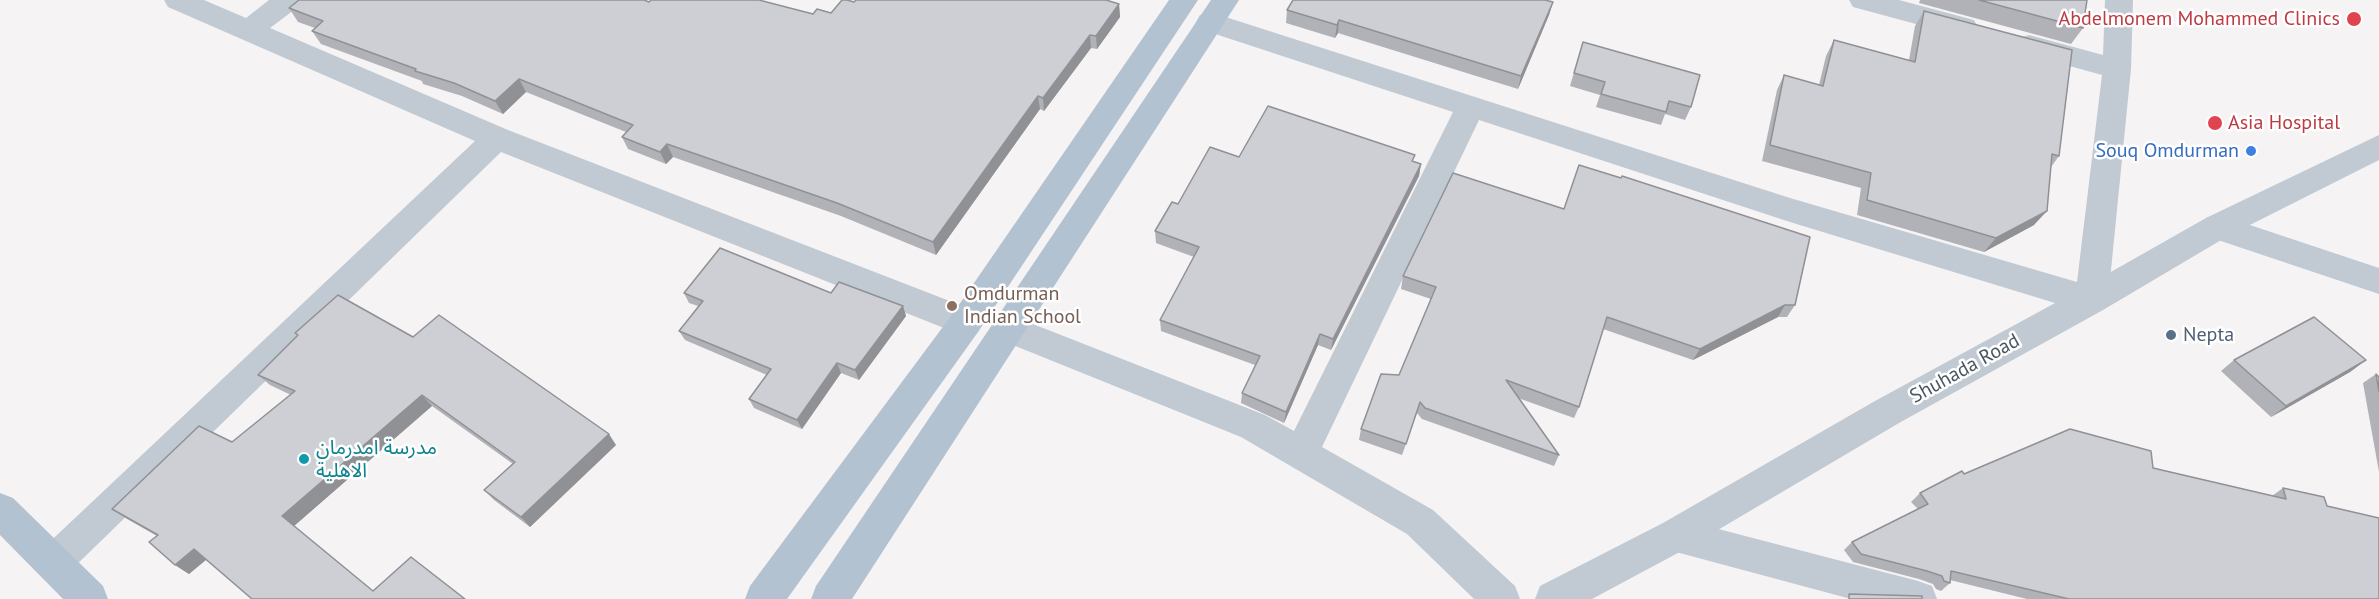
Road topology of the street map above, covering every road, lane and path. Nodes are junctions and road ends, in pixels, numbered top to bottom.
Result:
1 (178, 0) edge
2 (288, 0) edge
3 (1182, 0) edge
4 (1863, 0) edge
5 (2119, 0) edge
6 (1218, 11) edge
7 (248, 31) junction
8 (2117, 69) junction
9 (1470, 107) junction
10 (497, 138) junction
11 (2379, 146) edge
12 (2217, 226) junction
13 (2379, 280) edge
14 (2091, 300) junction
15 (966, 322) junction
16 (1010, 329) junction
17 (1301, 454) junction
18 (0, 510) edge
19 (1676, 536) junction
20 (53, 563) junction
21 (1832, 588) edge
22 (89, 599) edge
23 (764, 599) edge
24 (830, 599) edge
25 (1501, 599) edge
26 (1554, 599) edge
27 (1918, 599) edge

1 - 7 street
2 - 7 street
3 - 15 main road
4 - 8 street
5 - 8 street
6 - 9 street
6 - 16 main road
7 - 10 street
8 - 14 street
9 - 14 street
9 - 17 street
10 - 15 street
10 - 20 street
11 - 12 street, Shuhada Road
12 - 13 street
12 - 14 street, Shuhada Road
14 - 19 street, Shuhada Road
15 - 23 main road
16 - 17 street
16 - 24 main road
17 - 25 street
18 - 20 main road
19 - 21 street
19 - 26 street, Shuhada Road
20 - 22 main road
21 - 27 street

